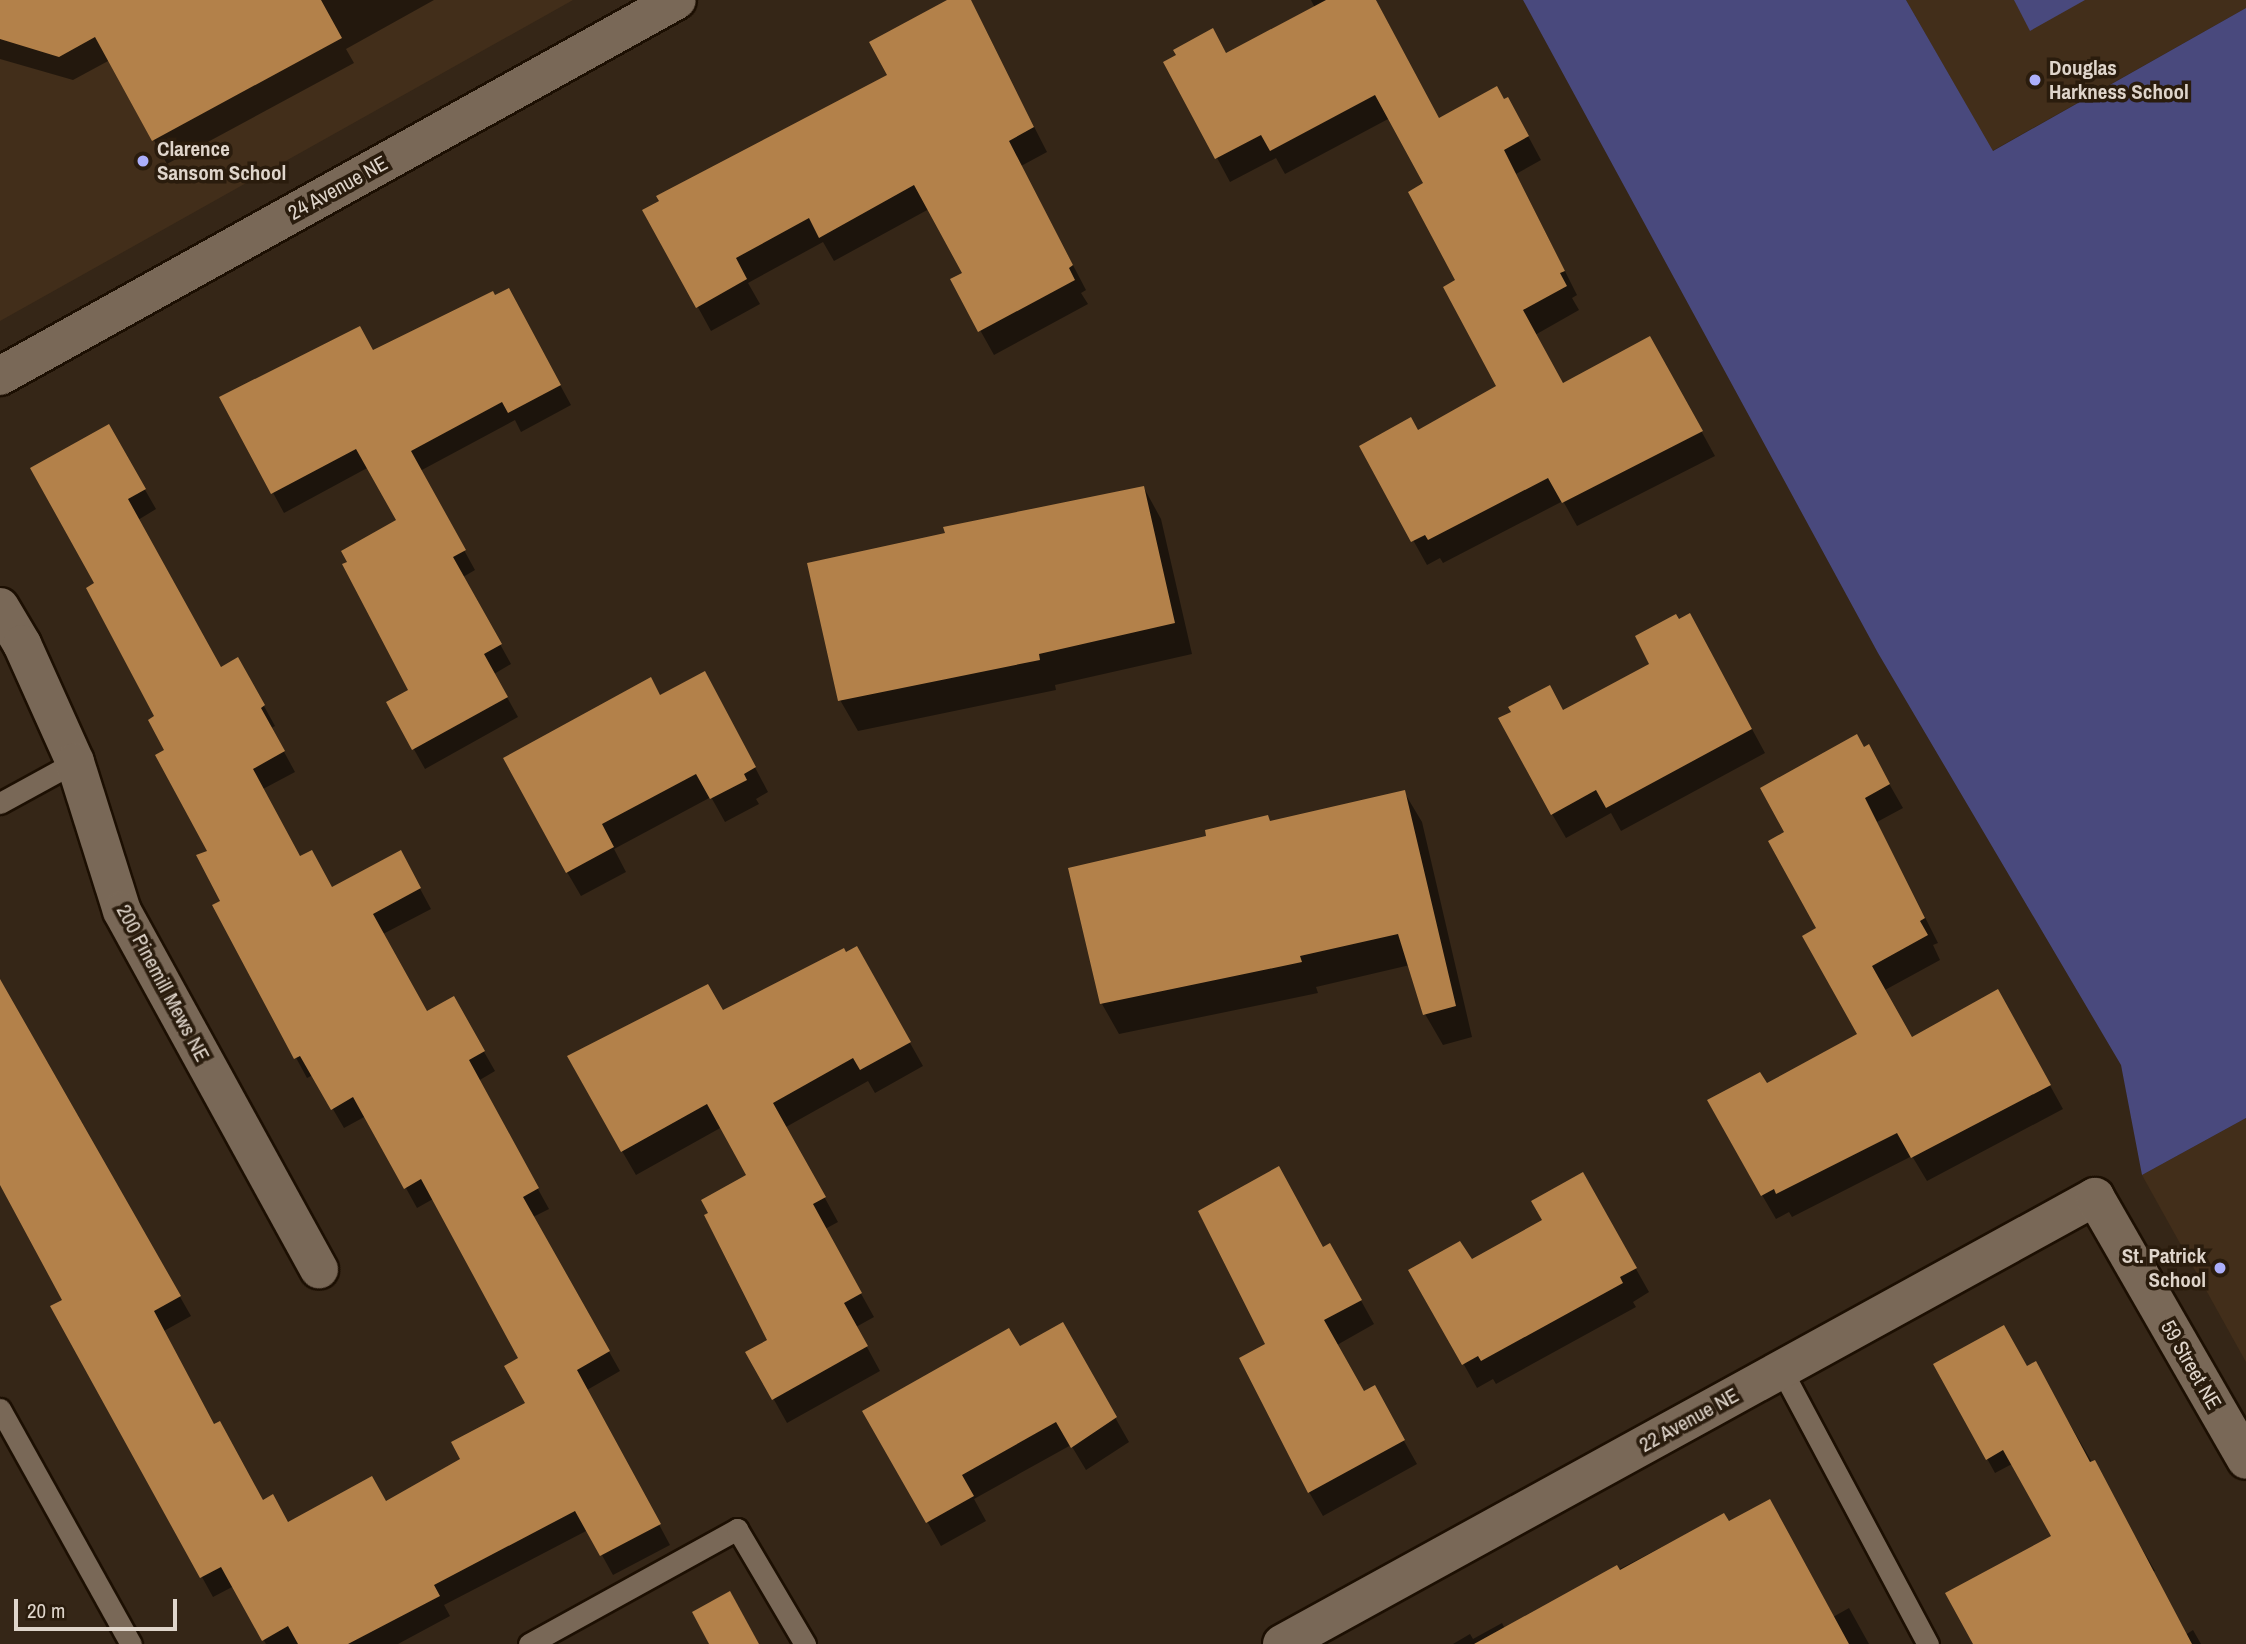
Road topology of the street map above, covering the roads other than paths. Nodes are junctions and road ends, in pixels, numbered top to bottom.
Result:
1 (677, 0) edge
2 (0, 376) edge
3 (0, 607) edge
4 (75, 762) junction
5 (0, 803) edge
6 (2095, 1197) joint
7 (319, 1270) dead end
8 (1782, 1369) junction
9 (0, 1409) edge
10 (2246, 1460) edge
11 (131, 1644) edge
12 (528, 1644) edge
13 (804, 1644) edge
14 (1282, 1644) edge
15 (1928, 1644) edge

1 - 2 street, 24 Avenue NE
3 - 4 street, 200 Pinemill Mews NE
4 - 5 lane
4 - 7 street, 200 Pinemill Mews NE
6 - 8 street, 22 Avenue NE
6 - 10 street, 59 Street NE
8 - 14 street, 22 Avenue NE
8 - 15 lane
9 - 11 lane
12 - 13 lane

